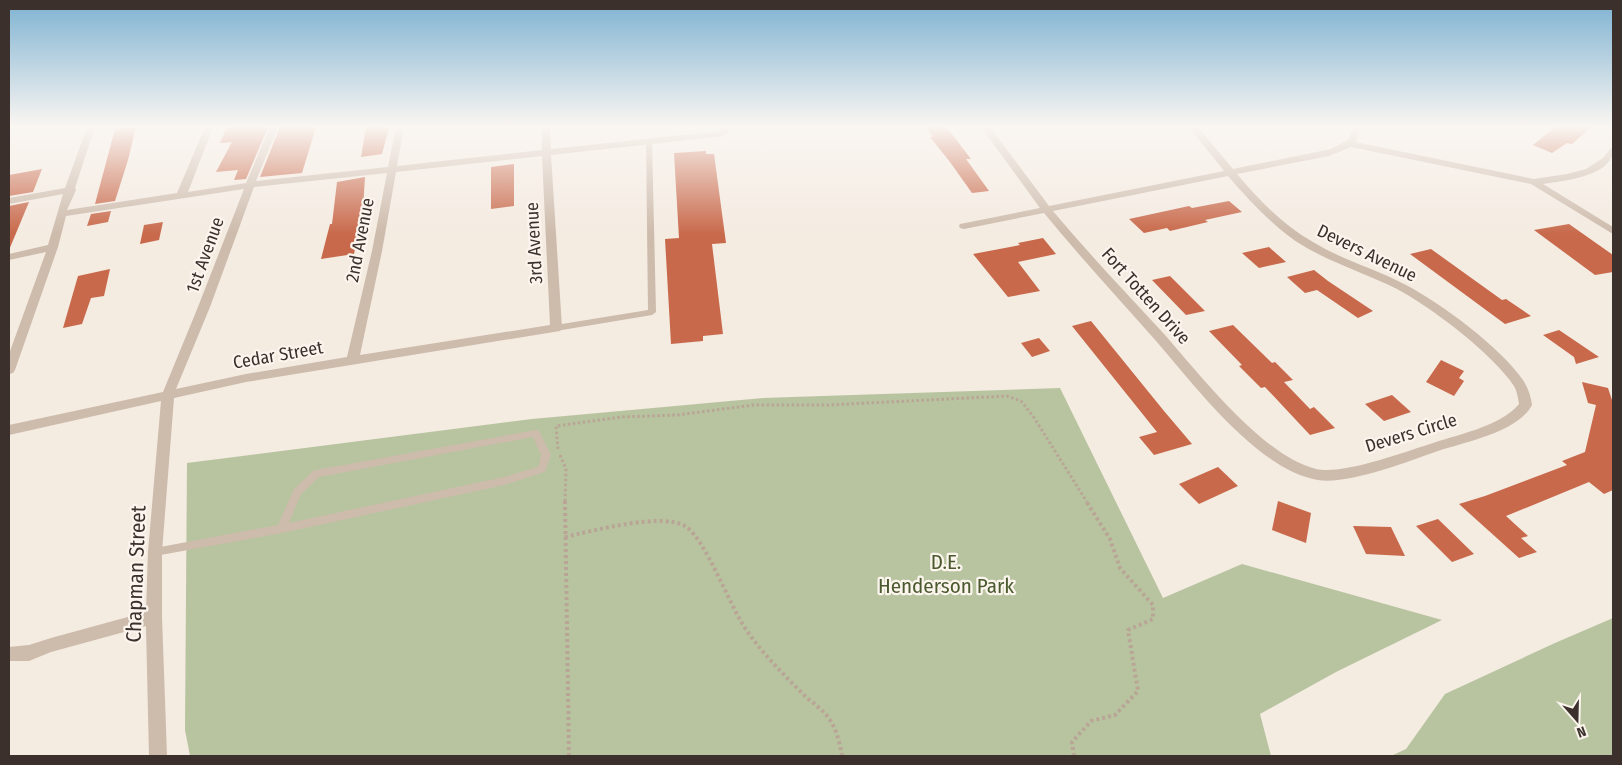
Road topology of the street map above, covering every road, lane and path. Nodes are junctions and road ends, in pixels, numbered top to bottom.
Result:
1 (80, 163) edge
2 (195, 163) edge
3 (259, 163) edge
4 (393, 163) edge
5 (449, 163) edge
6 (548, 163) edge
7 (649, 163) edge
8 (1012, 163) edge
9 (1223, 163) edge
10 (1281, 163) edge
11 (1441, 163) edge
12 (1604, 163) edge
13 (392, 169) junction
14 (1232, 173) junction
15 (1534, 182) junction
16 (250, 185) junction
17 (71, 190) junction
18 (182, 194) junction
19 (9, 201) edge
20 (1047, 209) junction
21 (61, 214) junction
22 (964, 226) dead end
23 (1613, 231) edge
24 (53, 247) junction
25 (9, 257) edge
26 (556, 328) junction
27 (353, 360) junction
28 (9, 370) edge
29 (168, 394) junction
30 (1526, 405) joint
31 (9, 430) edge
32 (1300, 469) joint
33 (282, 529) junction
34 (565, 537) junction
35 (155, 552) junction
36 (154, 617) junction
37 (9, 654) edge
38 (158, 756) edge
39 (570, 756) edge
40 (842, 756) edge
41 (1074, 756) edge

1 - 17 street
2 - 18 street
3 - 16 street, 1st Avenue
4 - 13 street, 2nd Avenue
5 - 13 street
6 - 26 street, 3rd Avenue
7 - 26 lane
8 - 20 street, Fort Totten Drive
9 - 14 street, Devers Avenue
10 - 14 street
11 - 15 street
12 - 15 street
13 - 16 street
13 - 27 street, 2nd Avenue
14 - 20 street
14 - 30 street, Devers Avenue
15 - 23 street
16 - 18 street
16 - 29 street, 1st Avenue
17 - 19 street
17 - 21 street
18 - 21 street
20 - 22 street
20 - 32 street, Fort Totten Drive
21 - 24 street
24 - 25 street
24 - 28 street
26 - 27 street, Cedar Street
27 - 29 street, Cedar Street
29 - 31 street, Cedar Street
29 - 35 street, Chapman Street
30 - 32 street, Devers Circle
33 - 33 lane
33 - 35 lane
34 - 39 path
34 - 40 path
34 - 41 path
35 - 36 street, Chapman Street
36 - 37 street
36 - 38 street, Chapman Street

